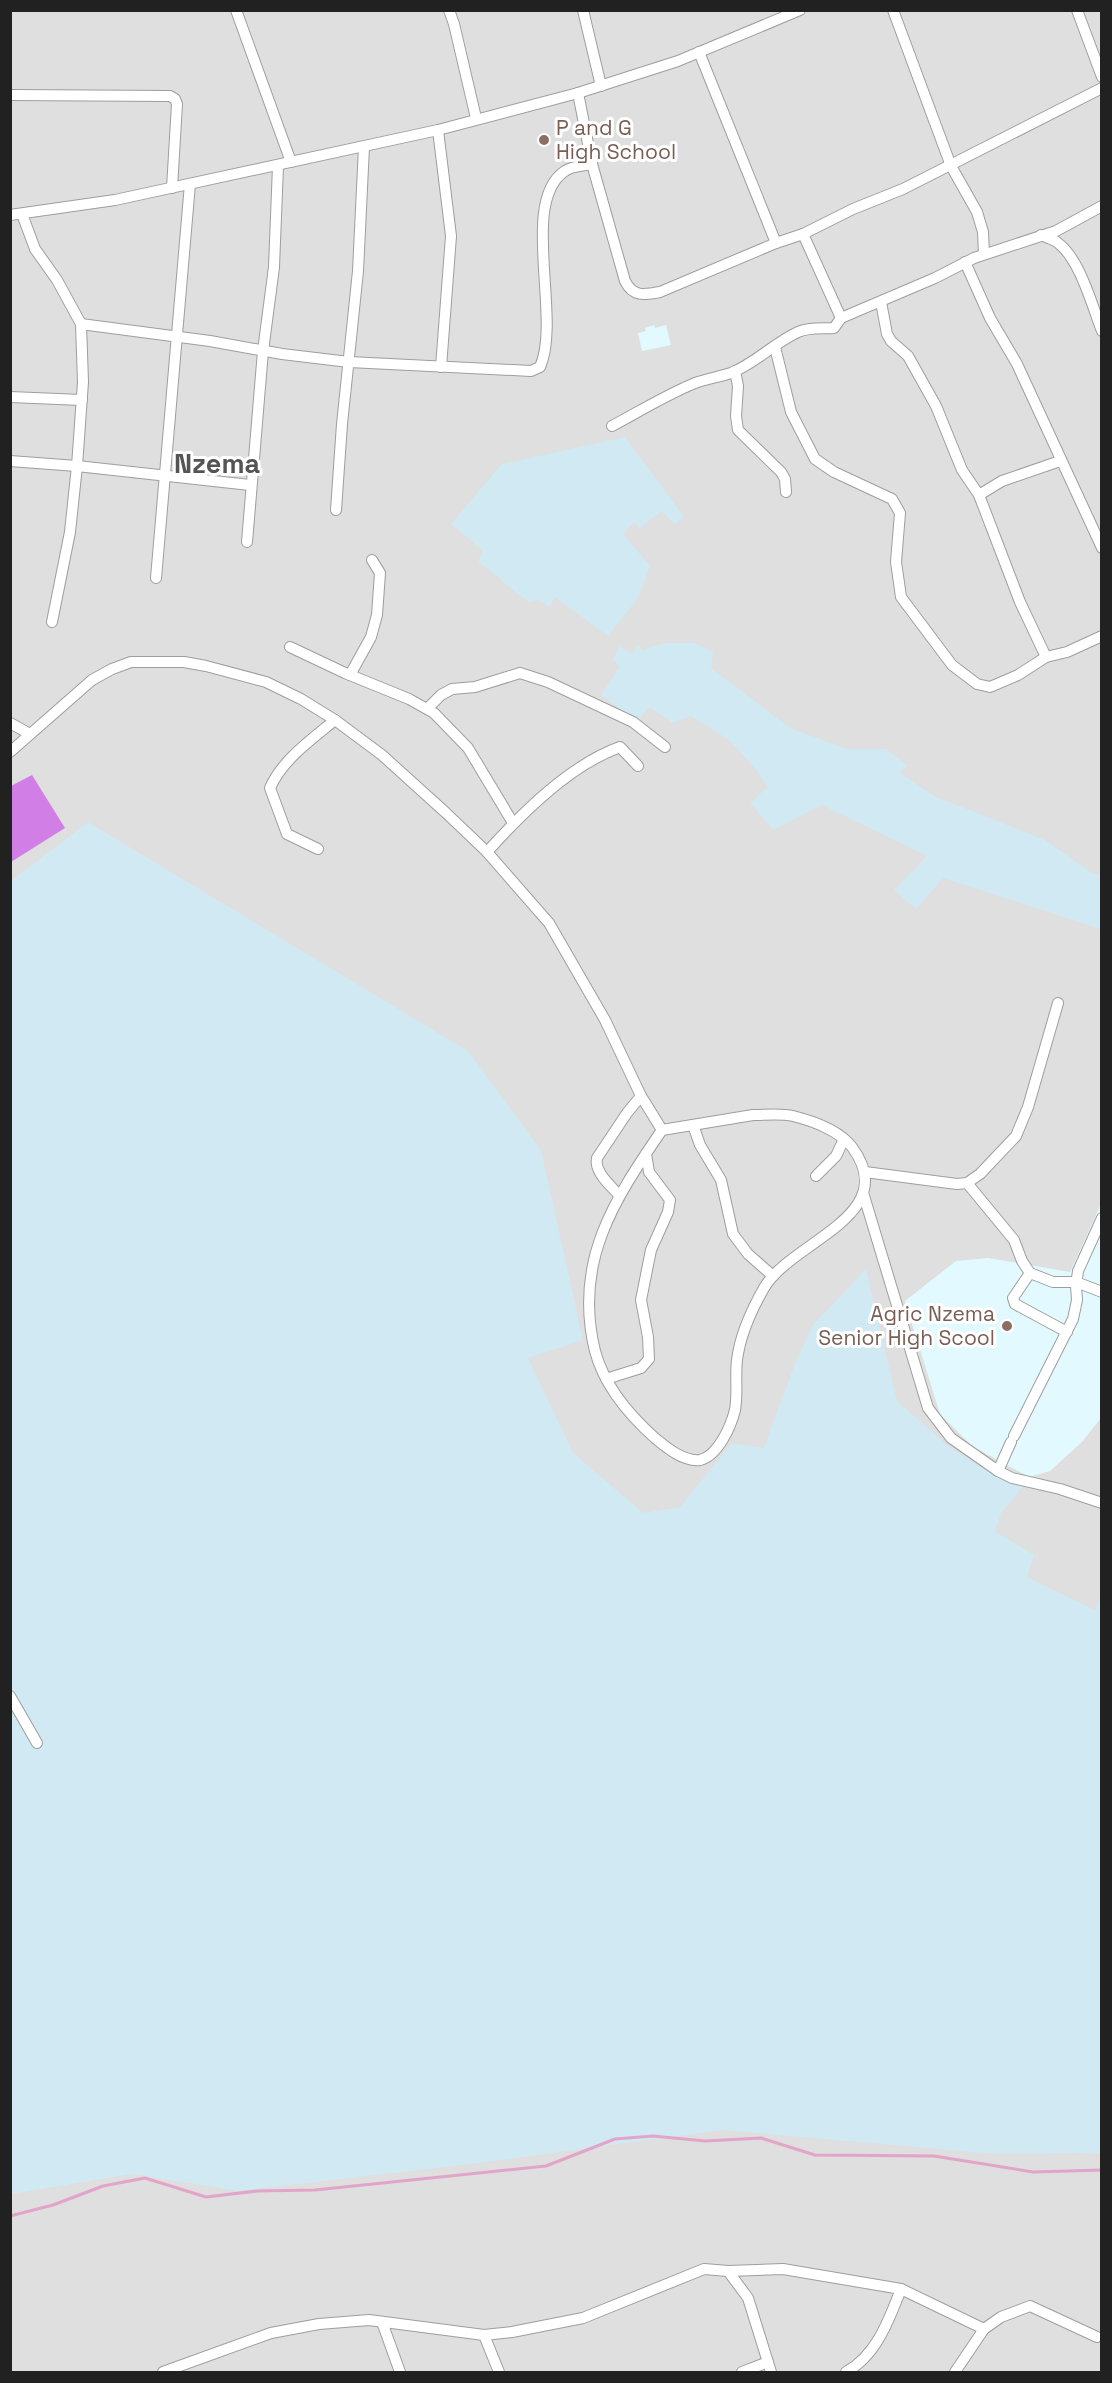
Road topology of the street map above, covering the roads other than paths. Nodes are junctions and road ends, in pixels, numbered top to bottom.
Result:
1 (236, 10) edge
2 (449, 10) edge
3 (583, 10) edge
4 (800, 10) edge
5 (893, 10) edge
6 (1077, 10) edge
7 (699, 52) junction
8 (1101, 77) edge
9 (601, 86) junction
10 (1101, 88) edge
11 (578, 93) junction
12 (10, 95) edge
13 (476, 118) junction
14 (438, 130) junction
15 (364, 147) junction
16 (291, 162) junction
17 (592, 164) junction
18 (278, 166) junction
19 (951, 166) junction
20 (190, 184) junction
21 (172, 188) junction
22 (1101, 206) edge
23 (16, 215) edge
24 (803, 234) junction
25 (1041, 235) junction
26 (776, 243) junction
27 (984, 254) junction
28 (965, 262) junction
29 (880, 302) junction
30 (841, 318) junction
31 (81, 324) junction
32 (1101, 331) edge
33 (176, 337) junction
34 (775, 347) junction
35 (262, 351) junction
36 (349, 362) junction
37 (441, 367) junction
38 (735, 371) junction
39 (10, 397) edge
40 (82, 400) junction
41 (612, 426) dead end
42 (10, 460) edge
43 (1060, 461) junction
44 (77, 466) junction
45 (164, 475) junction
46 (250, 485) junction
47 (786, 492) dead end
48 (979, 495) junction
49 (336, 510) dead end
50 (247, 542) dead end
51 (1101, 548) edge
52 (372, 560) dead end
53 (156, 578) dead end
54 (52, 622) dead end
55 (1101, 636) edge
56 (291, 647) dead end
57 (1046, 657) junction
58 (350, 675) junction
59 (428, 708) junction
60 (335, 720) junction
61 (10, 723) edge
62 (30, 734) junction
63 (665, 747) dead end
64 (10, 752) edge
65 (638, 766) dead end
66 (513, 823) junction
67 (318, 849) dead end
68 (487, 852) junction
69 (1058, 1003) dead end
70 (641, 1096) junction
71 (693, 1125) junction
72 (662, 1130) junction
73 (844, 1139) junction
74 (646, 1154) junction
75 (865, 1172) junction
76 (816, 1176) dead end
77 (967, 1183) junction
78 (619, 1195) junction
79 (864, 1196) junction
80 (1101, 1218) edge
81 (1030, 1273) junction
82 (773, 1276) junction
83 (1076, 1282) junction
84 (1101, 1292) edge
85 (1067, 1332) junction
86 (606, 1379) junction
87 (998, 1471) junction
88 (1101, 1503) edge
89 (10, 1696) edge
90 (37, 1743) dead end
91 (728, 2271) junction
92 (901, 2289) junction
93 (382, 2322) junction
94 (984, 2329) junction
95 (484, 2335) junction
96 (1097, 2337) dead end
97 (770, 2367) edge
98 (163, 2373) edge
99 (400, 2373) edge
100 (499, 2373) edge
101 (742, 2373) edge
102 (846, 2373) edge
103 (955, 2373) edge

1 - 16 street
2 - 13 street
3 - 9 street
4 - 7 street
5 - 19 street
6 - 8 street
7 - 9 street
7 - 26 street
9 - 11 street
10 - 19 street
11 - 13 street
11 - 17 street
12 - 21 street
13 - 14 street
14 - 15 street
14 - 37 street
15 - 16 street
15 - 36 street
16 - 18 street
17 - 26 street
17 - 37 street
18 - 20 street
18 - 35 street
19 - 24 street
19 - 27 street
20 - 21 street
20 - 33 street
21 - 23 street
22 - 25 street
23 - 31 street
24 - 26 street
24 - 30 street
25 - 27 street
25 - 32 street
27 - 28 street
28 - 29 street
28 - 43 street
29 - 30 street
29 - 48 street
30 - 34 street
31 - 33 street
31 - 40 street
33 - 35 street
33 - 45 street
34 - 38 street
34 - 57 street
35 - 36 street
35 - 46 street
36 - 37 street
36 - 49 street
38 - 41 street
38 - 47 street
39 - 40 street
40 - 44 street
42 - 44 street
43 - 48 street
43 - 51 street
44 - 45 street
44 - 54 street
45 - 46 street
45 - 53 street
46 - 50 street
48 - 57 street
52 - 58 street
55 - 57 street
56 - 58 street
58 - 59 street
59 - 63 street
59 - 66 street
60 - 62 street
60 - 67 street
60 - 68 street
61 - 62 street
62 - 64 street
65 - 66 street
66 - 68 street
68 - 70 street
69 - 77 street
70 - 72 street
70 - 78 street
71 - 72 street
71 - 73 street
71 - 82 street
72 - 74 street
73 - 75 street
73 - 76 street
74 - 78 street
74 - 86 street
75 - 77 street
75 - 79 street
77 - 81 street
78 - 86 street
79 - 82 street
79 - 87 street
80 - 83 street
81 - 83 street
81 - 85 street
82 - 86 street
83 - 84 street
83 - 85 street
85 - 87 street
87 - 88 street
89 - 90 street
91 - 92 street
91 - 95 street
91 - 97 street
92 - 94 street
92 - 102 street
93 - 95 street
93 - 98 street
93 - 99 street
94 - 96 street
94 - 103 street
95 - 100 street
97 - 101 street

